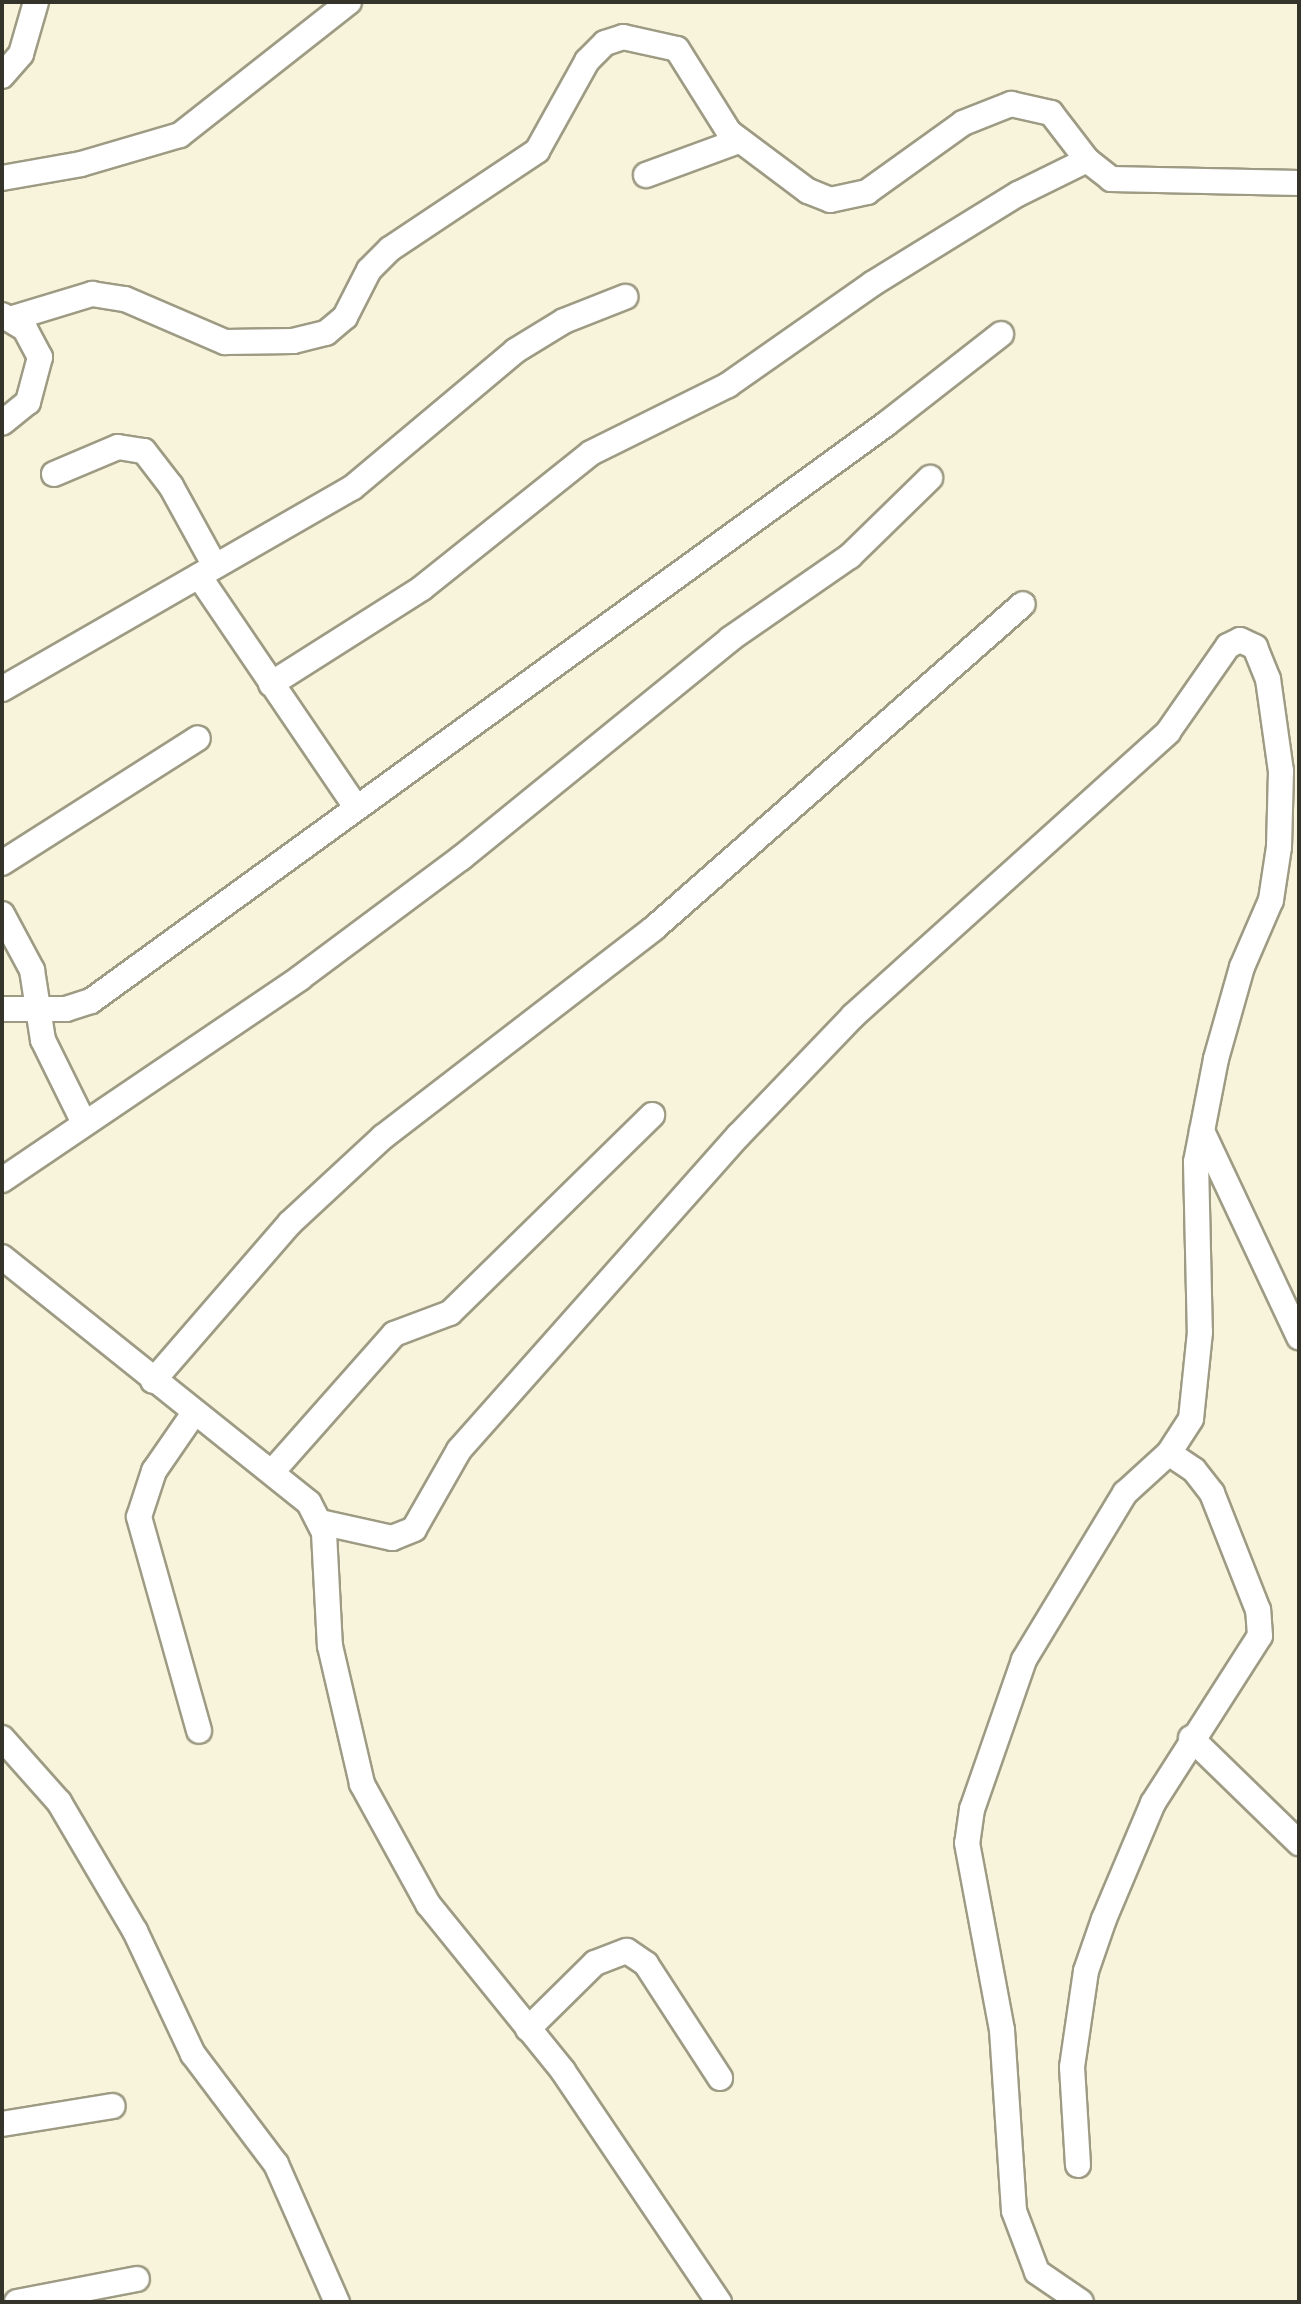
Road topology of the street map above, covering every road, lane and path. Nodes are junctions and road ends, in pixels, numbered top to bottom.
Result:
1 (36, 2) edge
2 (349, 2) edge
3 (2, 76) edge
4 (739, 141) junction
5 (1087, 160) junction
6 (646, 175) dead end
7 (2, 178) edge
8 (1299, 183) edge
9 (625, 297) dead end
10 (8, 316) edge
11 (1001, 334) dead end
12 (2, 423) edge
13 (54, 474) dead end
14 (930, 478) dead end
15 (207, 571) junction
16 (1023, 604) dead end
17 (271, 684) junction
18 (2, 690) edge
19 (198, 738) dead end
20 (356, 807) junction
21 (2, 863) edge
22 (2, 914) edge
23 (37, 1007) junction
24 (2, 1009) edge
25 (652, 1115) dead end
26 (83, 1123) junction
27 (1202, 1131) junction
28 (2, 1180) edge
29 (2, 1257) edge
30 (1299, 1337) edge
31 (153, 1381) junction
32 (194, 1413) junction
33 (1169, 1453) junction
34 (272, 1472) junction
35 (320, 1522) junction
36 (199, 1731) dead end
37 (2, 1738) edge
38 (1191, 1738) junction
39 (1299, 1843) edge
40 (528, 2029) junction
41 (720, 2078) dead end
42 (113, 2106) dead end
43 (2, 2124) edge
44 (1078, 2165) dead end
45 (137, 2279) dead end
46 (18, 2302) edge
47 (337, 2302) edge
48 (719, 2302) edge
49 (1081, 2302) edge

1 - 3 street
2 - 7 street
4 - 5 street
4 - 6 street
4 - 10 street
5 - 8 street
5 - 17 street
9 - 15 street
10 - 12 street
11 - 20 street
13 - 15 street
14 - 26 street
15 - 17 street
15 - 18 street
16 - 31 street
17 - 20 street
19 - 21 street
20 - 23 street
22 - 23 street
23 - 24 street
23 - 26 street
25 - 34 street
26 - 28 street
27 - 30 street
27 - 33 street
27 - 35 street
29 - 31 street
31 - 32 street
32 - 34 street
32 - 36 street
33 - 38 street
33 - 49 street
34 - 35 street
35 - 40 street
37 - 47 street
38 - 39 street
38 - 44 street
40 - 41 street
40 - 48 street
42 - 43 street
45 - 46 street

